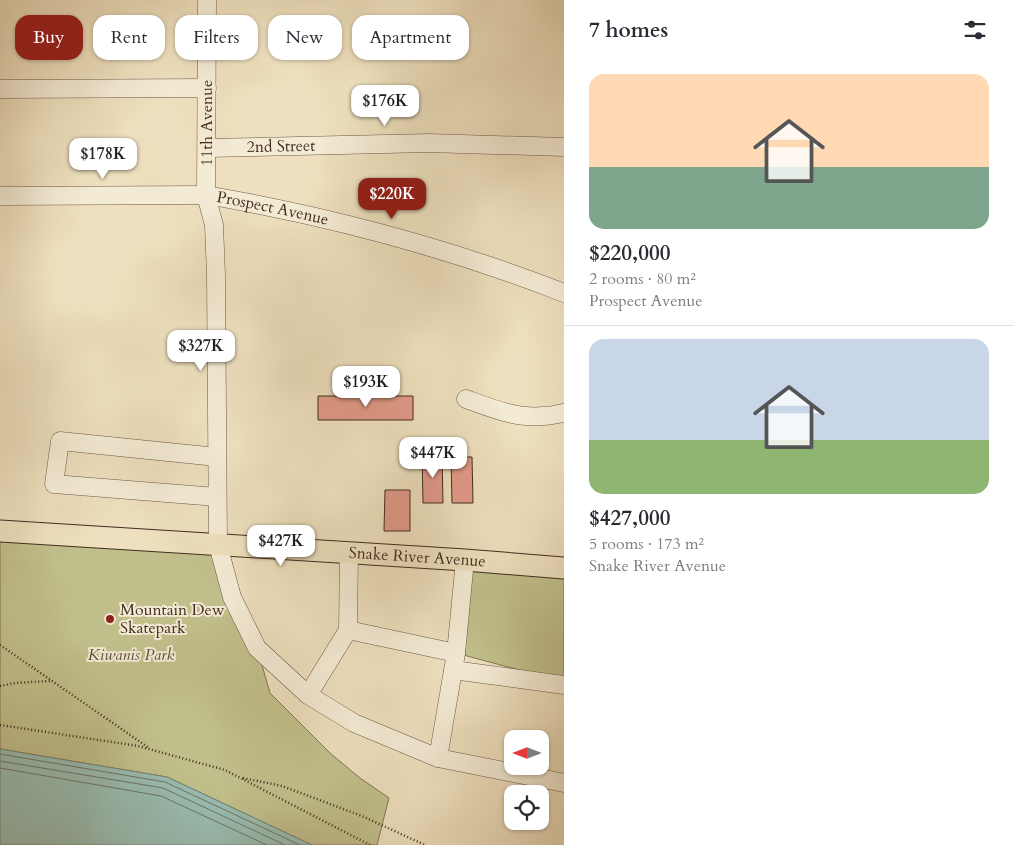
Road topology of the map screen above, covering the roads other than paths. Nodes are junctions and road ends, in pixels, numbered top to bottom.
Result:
1 (207, 0) edge
2 (207, 88) junction
3 (0, 89) edge
4 (564, 147) edge
5 (207, 148) junction
6 (206, 195) junction
7 (0, 196) edge
8 (564, 293) edge
9 (466, 399) dead end
10 (564, 413) edge
11 (217, 457) junction
12 (218, 497) junction
13 (0, 531) edge
14 (218, 545) junction
15 (349, 552) junction
16 (466, 560) junction
17 (564, 568) edge
18 (348, 630) junction
19 (455, 661) junction
20 (564, 686) edge
21 (308, 695) junction
22 (438, 758) junction
23 (564, 782) edge

1 - 2 street, 11th Avenue
2 - 3 street
2 - 5 street, 11th Avenue
4 - 5 street, 2nd Street
5 - 6 street, 11th Avenue
6 - 7 street, Prospect Avenue
6 - 8 street, Prospect Avenue
6 - 11 street, 11th Avenue
9 - 10 street
11 - 12 street, 11th Avenue
11 - 12 street
12 - 14 street, 11th Avenue
13 - 14 main road, Snake River Avenue
14 - 15 main road, Snake River Avenue
14 - 21 street, 11th Avenue
15 - 16 main road, Snake River Avenue
15 - 18 street
16 - 17 main road, Snake River Avenue
16 - 19 street
18 - 19 street
18 - 21 street
19 - 20 street
19 - 22 street
21 - 22 street, 11th Avenue
22 - 23 street, 11th Avenue

